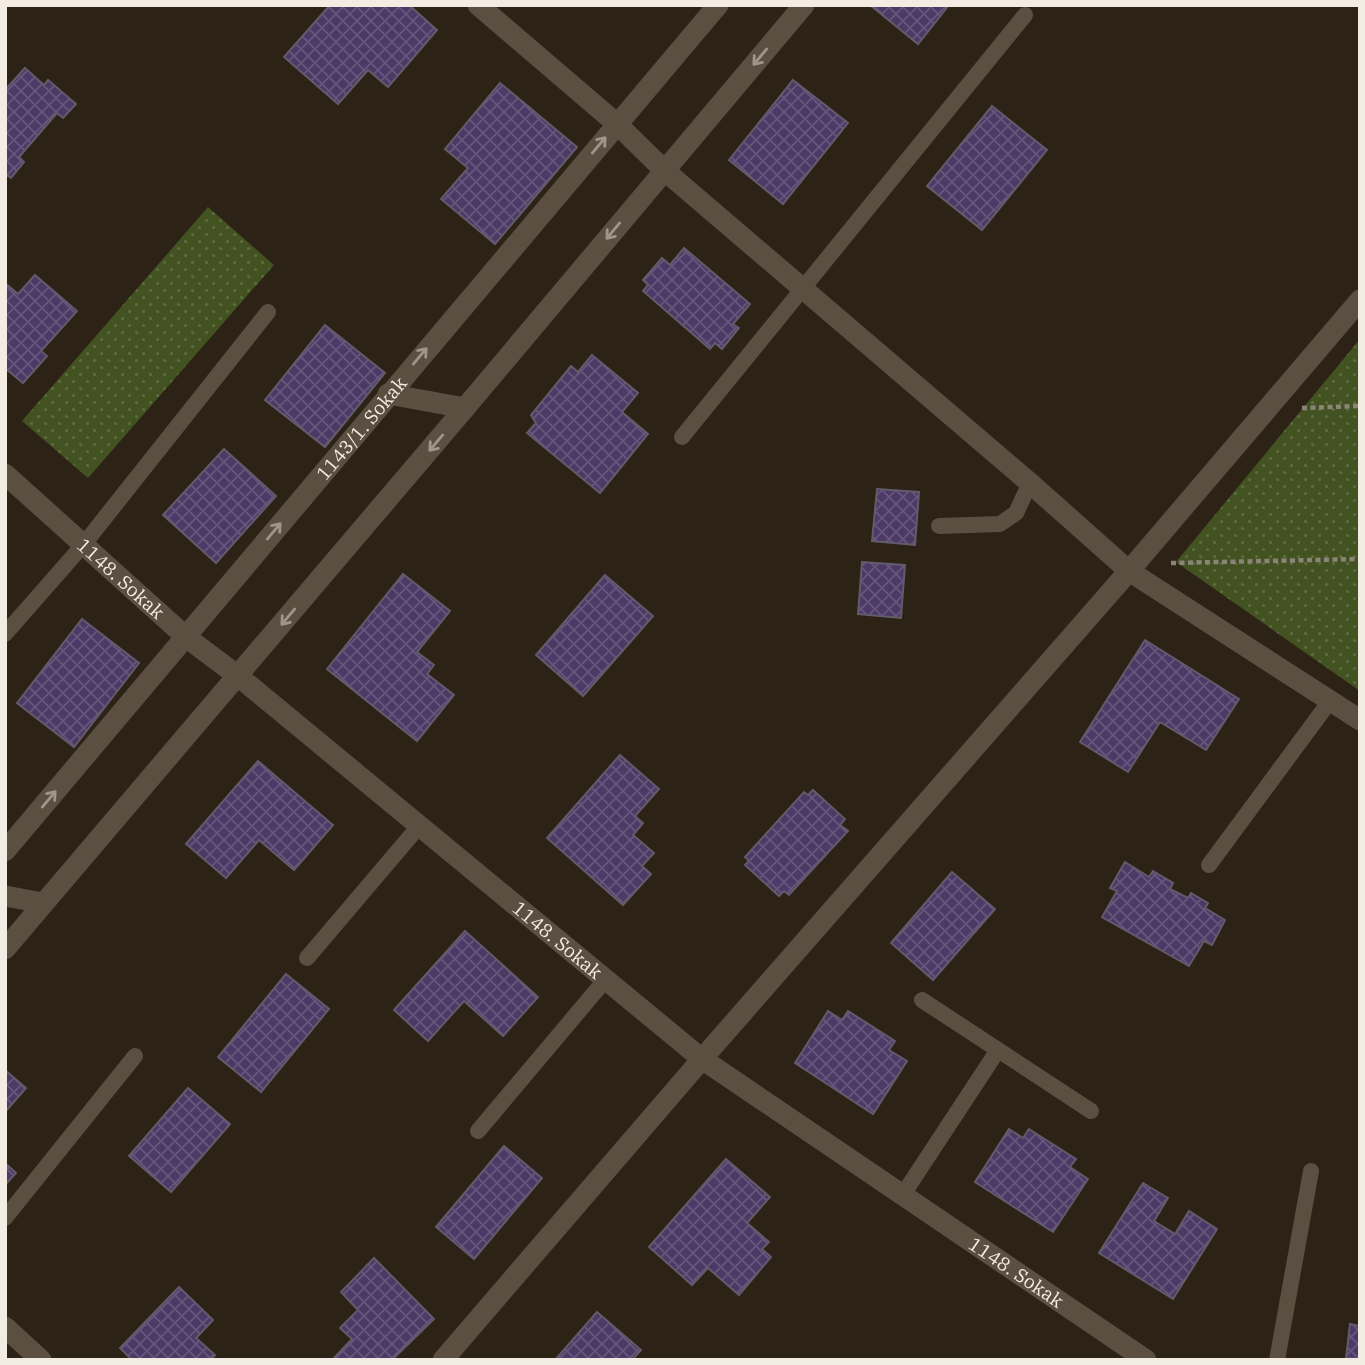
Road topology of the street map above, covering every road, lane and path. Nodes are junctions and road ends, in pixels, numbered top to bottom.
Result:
1 (478, 5) edge
2 (718, 5) edge
3 (804, 5) edge
4 (1025, 15) dead end
5 (617, 124) junction
6 (664, 170) junction
7 (803, 288) junction
8 (1360, 300) edge
9 (268, 312) dead end
10 (388, 394) junction
11 (1360, 406) edge
12 (466, 408) junction
13 (1266, 409) junction
14 (682, 437) dead end
15 (5, 474) edge
16 (1030, 483) junction
17 (939, 526) dead end
18 (84, 544) junction
19 (1360, 559) edge
20 (1129, 571) junction
21 (5, 634) edge
22 (186, 637) junction
23 (238, 676) junction
24 (1330, 701) junction
25 (1360, 720) edge
26 (419, 825) junction
27 (5, 851) edge
28 (1209, 865) dead end
29 (5, 896) edge
30 (44, 903) junction
31 (5, 949) edge
32 (307, 958) dead end
33 (606, 979) junction
34 (922, 1000) dead end
35 (998, 1050) junction
36 (135, 1056) dead end
37 (702, 1059) junction
38 (1091, 1111) dead end
39 (478, 1131) dead end
40 (1311, 1171) dead end
41 (902, 1196) junction
42 (5, 1218) edge
43 (5, 1327) edge
44 (41, 1360) edge
45 (443, 1360) edge
46 (1146, 1360) edge
47 (1277, 1360) edge

1 - 5 street
2 - 5 street, 1143/1. Sokak
3 -> 6 street
4 - 7 lane
5 - 6 street
10 -> 5 street, 1143/1. Sokak
6 - 7 street
6 -> 12 street
7 - 14 lane
7 - 16 street
8 - 13 street
9 - 18 lane
10 - 12 street
22 -> 10 street, 1143/1. Sokak
11 - 13 path
12 -> 23 street
13 - 20 street
15 - 18 street, 1148. Sokak
16 - 17 lane
16 - 20 street
18 - 21 lane
18 - 22 street, 1148. Sokak
19 - 20 path
20 - 24 street
20 - 37 street
22 - 23 street, 1148. Sokak
27 -> 22 street, 1143/1. Sokak
23 - 26 street, 1148. Sokak
23 - 30 street
24 - 25 street
24 - 28 lane
26 - 32 lane
26 - 33 street, 1148. Sokak
29 - 30 street
30 - 31 street
33 - 37 street, 1148. Sokak
33 - 39 lane
34 - 35 lane
35 - 38 lane
35 - 41 lane
36 - 42 lane
37 - 41 street, 1148. Sokak
37 - 45 street
40 - 47 lane
41 - 46 street, 1148. Sokak
43 - 44 street

